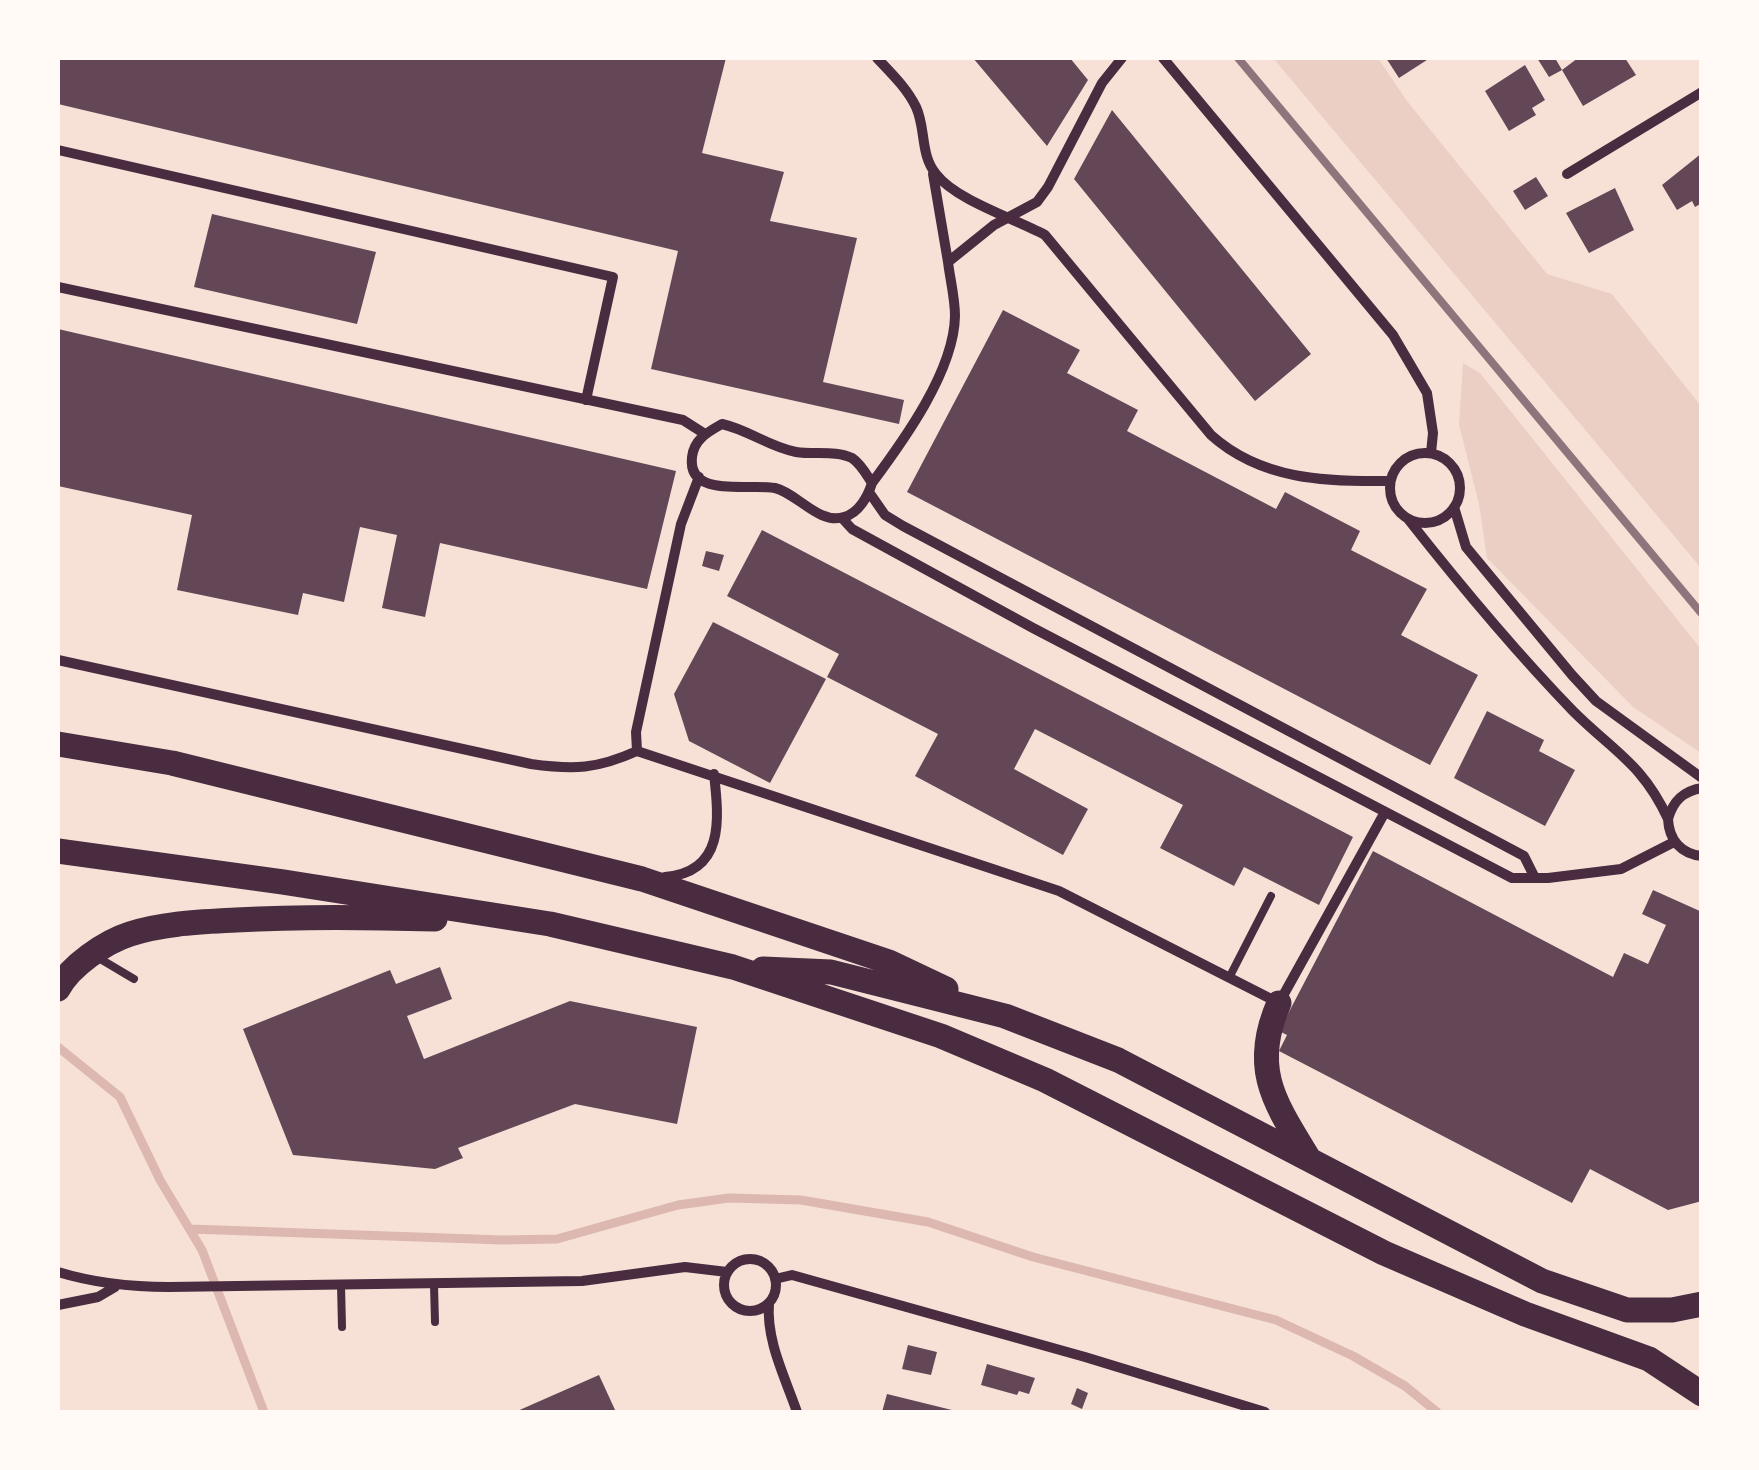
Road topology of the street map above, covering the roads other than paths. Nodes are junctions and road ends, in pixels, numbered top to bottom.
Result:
1 (877, 58) edge
2 (1122, 58) edge
3 (1163, 58) edge
4 (1702, 92) edge
5 (58, 150) edge
6 (933, 171) junction
7 (1566, 174) dead end
8 (1010, 216) junction
9 (948, 262) junction
10 (58, 287) edge
11 (586, 400) junction
12 (705, 434) junction
13 (1431, 453) junction
14 (699, 477) junction
15 (1390, 481) junction
16 (871, 487) junction
17 (1454, 507) junction
18 (842, 518) junction
19 (1408, 519) junction
20 (58, 660) edge
21 (58, 744) edge
22 (636, 751) junction
23 (714, 774) junction
24 (1702, 778) edge
25 (1702, 788) edge
26 (1385, 812) junction
27 (1668, 819) junction
28 (1674, 842) junction
29 (58, 852) edge
30 (1702, 856) edge
31 (1534, 878) junction
32 (642, 879) junction
33 (1271, 896) dead end
34 (550, 924) junction
35 (94, 954) junction
36 (733, 968) junction
37 (1230, 976) junction
38 (134, 979) dead end
39 (58, 989) edge
40 (1278, 1003) junction
41 (1005, 1016) junction
42 (1309, 1159) junction
43 (58, 1272) edge
44 (728, 1272) junction
45 (775, 1279) junction
46 (342, 1285) junction
47 (434, 1285) junction
48 (115, 1287) junction
49 (768, 1303) junction
50 (1702, 1304) edge
51 (58, 1305) edge
52 (435, 1322) dead end
53 (342, 1326) dead end
54 (1702, 1394) edge
55 (798, 1412) edge
56 (1264, 1412) edge

1 - 6 street
2 - 8 street
3 - 13 street
4 - 7 street
5 - 11 street
6 - 8 street
6 - 9 street
8 - 9 street
8 - 15 street
9 - 16 street
10 - 11 street
11 - 12 street
12 - 14 street
12 - 16 street
13 - 15 street
13 - 17 street
14 - 18 street
14 - 22 street
15 - 19 street
16 - 18 street
16 - 31 street
17 - 19 street
17 - 24 street
18 - 26 street
19 - 27 street
20 - 22 street
21 - 32 main road
22 - 23 street
23 - 32 street
23 - 37 street
25 - 27 street
26 - 31 street
26 - 40 street
27 - 28 street
28 - 30 street
28 - 31 street
29 - 34 main road
32 - 41 main road
33 - 37 lane
34 - 35 main road
34 - 36 main road
35 - 38 lane
35 - 39 main road
36 - 41 main road
36 - 54 main road
37 - 40 street
40 - 42 main road
41 - 42 main road
42 - 50 main road
43 - 48 street
44 - 45 street
44 - 47 street
44 - 49 street
45 - 49 street
45 - 56 street
46 - 47 street
46 - 48 street
46 - 53 lane
47 - 52 lane
48 - 51 street
49 - 55 street

